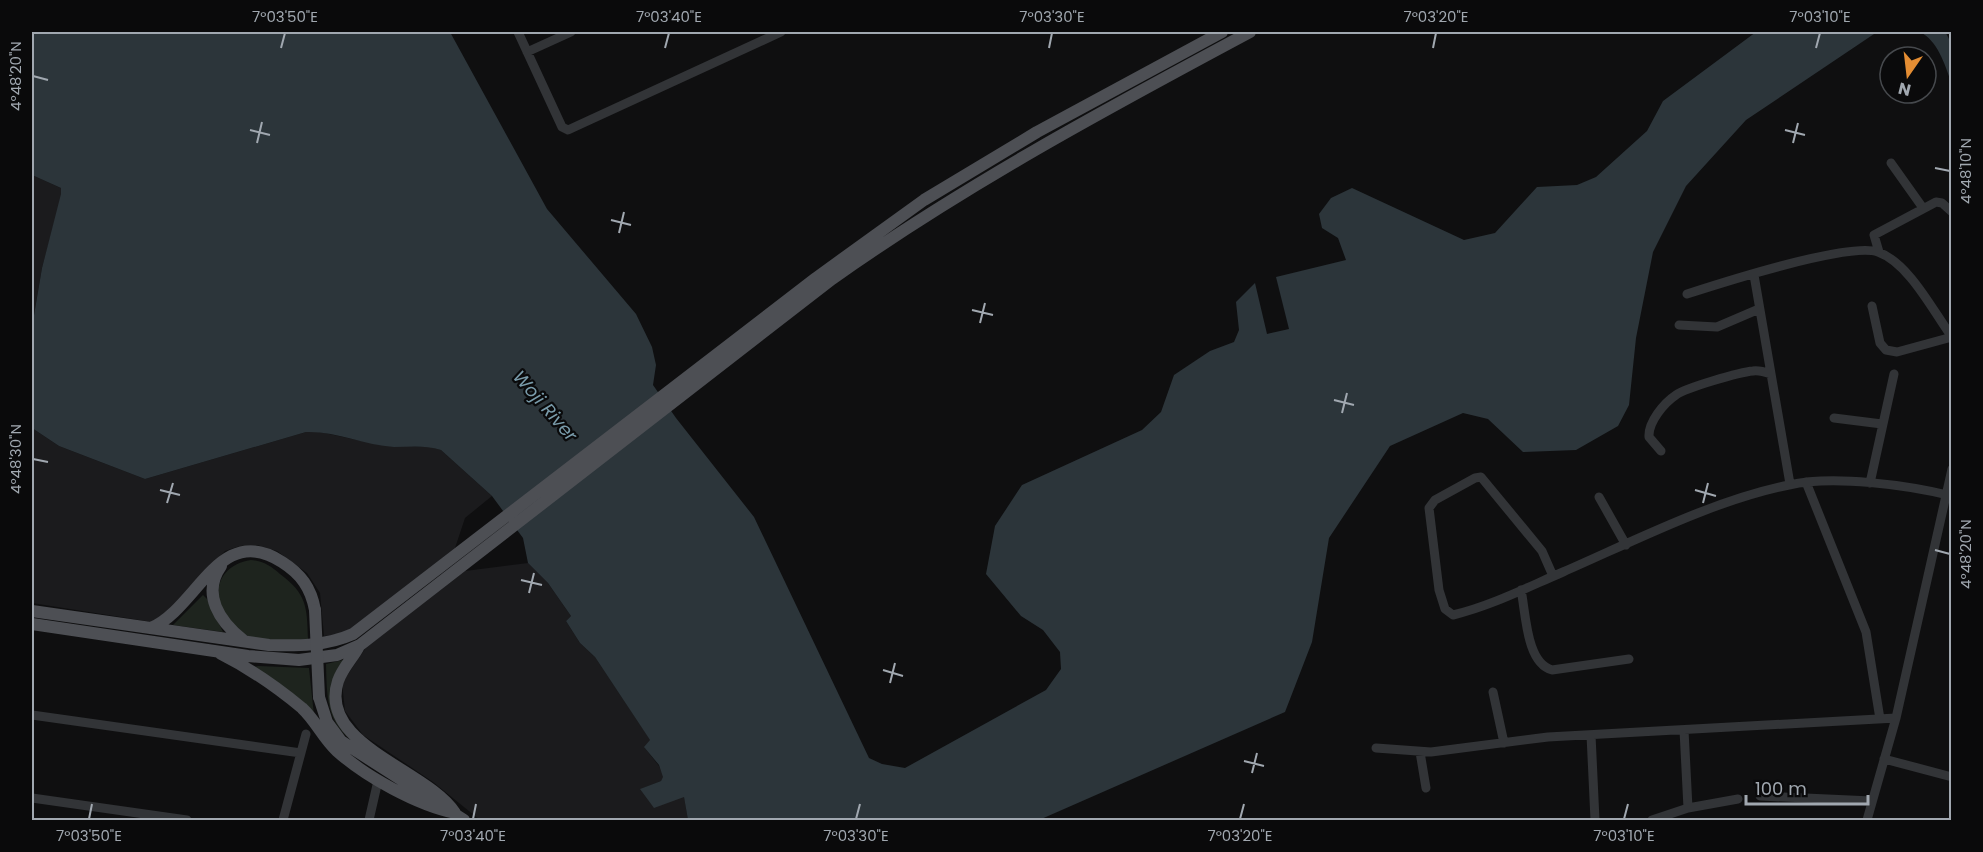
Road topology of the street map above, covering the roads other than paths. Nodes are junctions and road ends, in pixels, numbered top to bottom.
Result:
1 (518, 32) edge
2 (571, 32) edge
3 (780, 32) edge
4 (1222, 32) edge
5 (1250, 32) edge
6 (527, 52) junction
7 (1891, 163) dead end
8 (1923, 208) junction
9 (1952, 212) edge
10 (1879, 252) junction
11 (1754, 275) junction
12 (1687, 294) dead end
13 (1872, 306) dead end
14 (1759, 309) junction
15 (1679, 325) dead end
16 (1952, 337) edge
17 (1771, 374) junction
18 (1894, 374) dead end
19 (685, 387) junction
20 (1834, 418) dead end
21 (1882, 424) junction
22 (1661, 451) dead end
23 (1952, 469) edge
24 (1806, 482) junction
25 (1870, 483) junction
26 (1790, 484) junction
27 (1948, 495) edge
28 (1599, 497) dead end
29 (1626, 544) junction
30 (226, 558) junction
31 (456, 564) junction
32 (1553, 576) junction
33 (1521, 590) junction
34 (32, 611) edge
35 (32, 624) edge
36 (150, 628) junction
37 (244, 641) junction
38 (360, 645) junction
39 (213, 650) junction
40 (1629, 659) dead end
41 (1493, 692) dead end
42 (32, 715) edge
43 (1896, 718) junction
44 (1880, 719) junction
45 (1684, 730) junction
46 (306, 734) dead end
47 (1591, 735) junction
48 (1504, 743) junction
49 (1376, 748) dead end
50 (1420, 752) junction
51 (301, 753) junction
52 (1884, 759) junction
53 (1952, 777) edge
54 (377, 785) dead end
55 (1426, 788) dead end
56 (1760, 796) dead end
57 (32, 798) edge
58 (1738, 799) dead end
59 (1872, 801) junction
60 (1688, 807) junction
61 (457, 818) edge
62 (187, 820) edge
63 (283, 820) edge
64 (369, 820) edge
65 (1595, 820) edge
66 (1652, 820) edge
67 (1867, 820) edge

1 - 6 street
2 - 6 street
3 - 6 street
4 - 19 main road
5 - 19 main road
7 - 8 street
8 - 9 street
8 - 10 street
10 - 11 street
10 - 16 street
11 - 12 street
11 - 14 street
13 - 16 street
14 - 15 street
14 - 17 street
17 - 22 street
17 - 26 street
18 - 21 street
19 - 31 main road
20 - 21 street
21 - 25 street
23 - 27 street
24 - 25 street
24 - 26 street
24 - 44 street
25 - 27 street
26 - 29 street
27 - 43 street
28 - 29 street
29 - 32 street
30 - 36 main road
30 - 37 main road
30 - 61 main road, bridge
31 - 37 main road
31 - 38 main road
32 - 33 street
32 - 33 street
33 - 40 street
34 - 36 main road
35 - 39 main road
36 - 37 main road
38 - 39 main road
38 - 61 main road
39 - 61 main road
41 - 48 street
42 - 51 street
43 - 44 street
43 - 52 street
44 - 45 street
45 - 47 street
45 - 60 street
46 - 51 street
47 - 48 street
47 - 65 street
48 - 50 street
49 - 50 street
50 - 55 street
51 - 63 street
52 - 53 street
52 - 59 street
54 - 64 street
56 - 59 street
57 - 62 street
58 - 60 street
59 - 67 street
60 - 66 street

